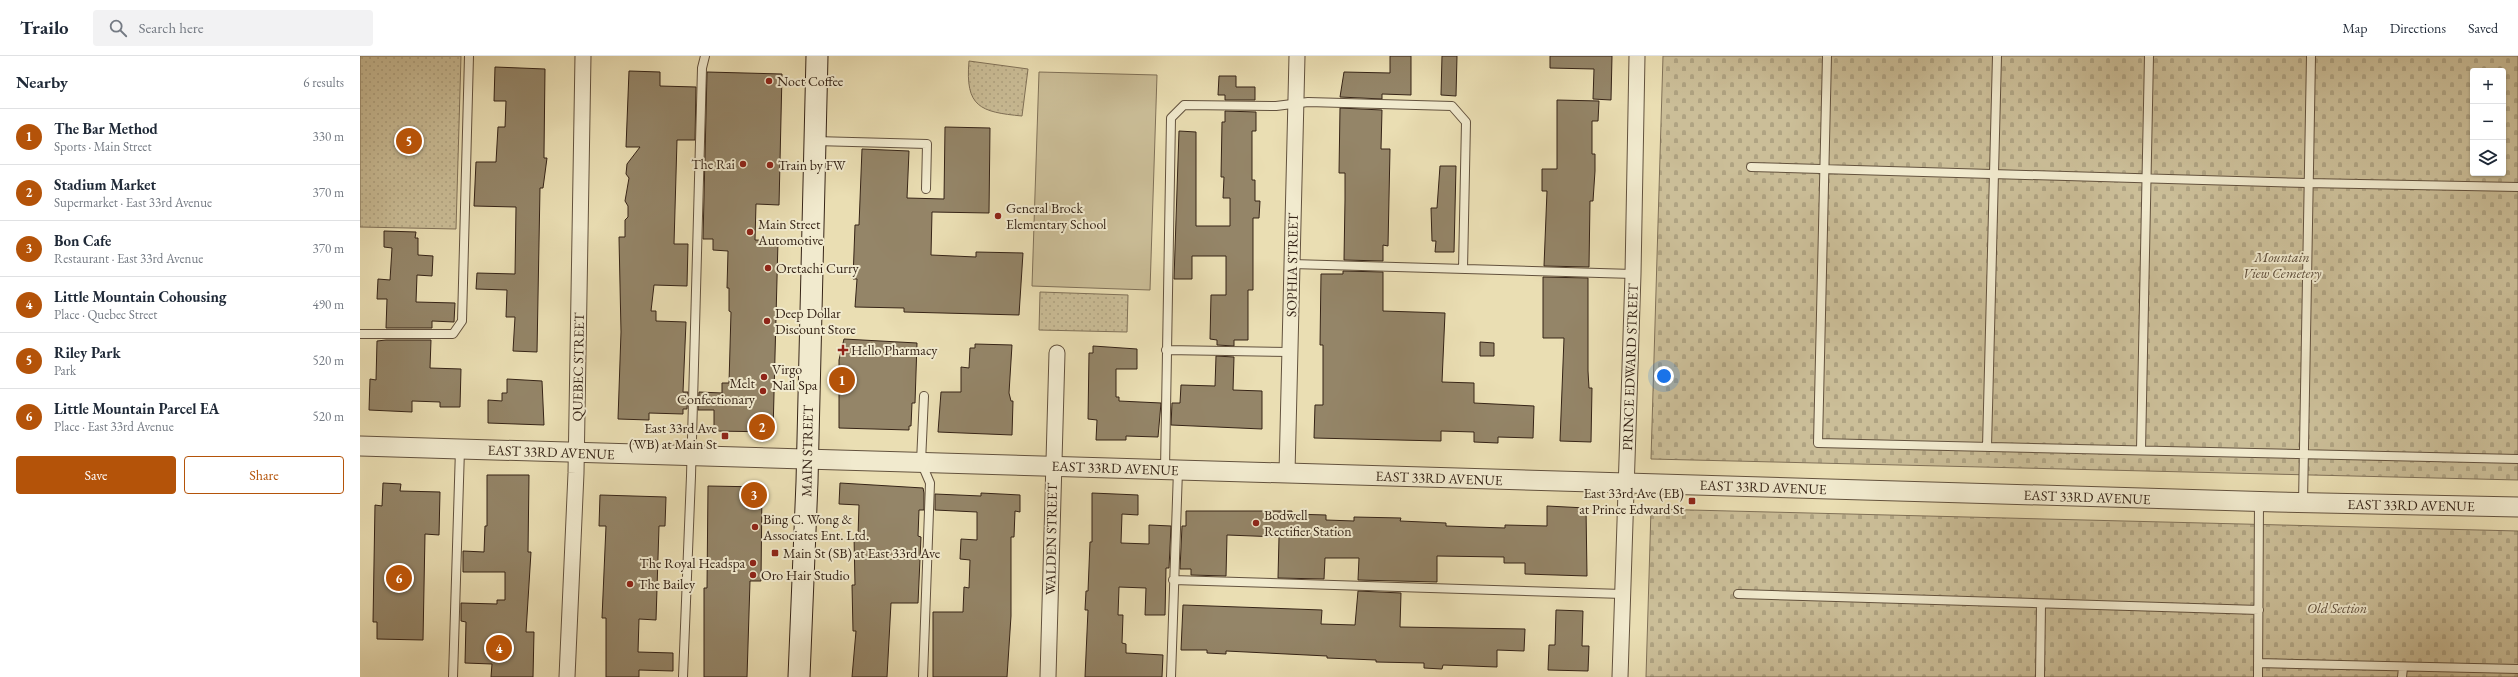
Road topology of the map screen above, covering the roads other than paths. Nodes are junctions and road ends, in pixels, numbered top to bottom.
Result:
1 (470, 56) edge
2 (583, 56) edge
3 (705, 56) edge
4 (817, 56) edge
5 (1297, 56) edge
6 (1637, 56) edge
7 (1827, 56) edge
8 (1997, 56) edge
9 (2149, 56) edge
10 (2311, 56) edge
11 (1297, 104) junction
12 (814, 141) junction
13 (1751, 167) dead end
14 (1824, 169) junction
15 (1994, 174) junction
16 (2146, 178) junction
17 (2307, 183) junction
18 (2518, 187) edge
19 (926, 189) dead end
20 (1292, 264) junction
21 (1463, 270) junction
22 (1633, 274) junction
23 (360, 334) edge
24 (1166, 350) junction
25 (1290, 352) junction
26 (1057, 353) dead end
27 (924, 396) dead end
28 (360, 446) edge
29 (1987, 447) junction
30 (460, 449) junction
31 (2141, 450) junction
32 (577, 453) junction
33 (2304, 454) junction
34 (691, 456) junction
35 (807, 458) junction
36 (2518, 459) edge
37 (921, 462) junction
38 (1053, 466) junction
39 (1172, 470) junction
40 (1287, 473) junction
41 (1626, 483) junction
42 (2259, 502) junction
43 (2303, 503) junction
44 (2518, 507) edge
45 (1173, 580) junction
46 (1623, 594) junction
47 (1738, 594) dead end
48 (2041, 604) junction
49 (2259, 610) junction
50 (2258, 663) junction
51 (2403, 668) junction
52 (2518, 669) edge
53 (452, 677) edge
54 (567, 677) edge
55 (683, 677) edge
56 (799, 677) edge
57 (923, 677) edge
58 (1048, 677) edge
59 (1171, 677) edge
60 (1620, 677) edge
61 (2040, 677) edge
62 (2258, 677) edge
63 (2402, 677) edge

1 - 23 lane
2 - 32 street, QUEBEC STREET
3 - 34 lane
4 - 12 main road, MAIN STREET
5 - 11 street, SOPHIA STREET
6 - 22 street, PRINCE EDWARD STREET
7 - 14 lane
8 - 15 lane
9 - 16 lane
10 - 17 lane
11 - 20 street, SOPHIA STREET
11 - 21 lane
11 - 24 lane
12 - 19 lane
12 - 35 main road, MAIN STREET
13 - 14 lane
14 - 15 lane
14 - 29 lane
15 - 16 lane
15 - 29 lane
16 - 17 lane
16 - 31 lane
17 - 18 lane
17 - 33 lane
20 - 21 lane
20 - 25 street, SOPHIA STREET
21 - 22 lane
22 - 41 street, PRINCE EDWARD STREET
24 - 25 lane
24 - 39 lane
25 - 40 street, SOPHIA STREET
26 - 38 street, WALDEN STREET
27 - 37 lane
28 - 30 street, EAST 33RD AVENUE
29 - 31 lane
30 - 32 street, EAST 33RD AVENUE
30 - 53 lane
31 - 33 lane
32 - 34 street, EAST 33RD AVENUE
32 - 54 street, QUEBEC STREET
33 - 36 lane
33 - 43 lane
34 - 35 street, EAST 33RD AVENUE
34 - 55 lane
35 - 37 street, EAST 33RD AVENUE
35 - 56 main road, MAIN STREET
37 - 38 street, EAST 33RD AVENUE
37 - 57 lane
38 - 39 street, EAST 33RD AVENUE
38 - 58 street, WALDEN STREET
39 - 40 street, EAST 33RD AVENUE
39 - 45 lane
40 - 41 street, EAST 33RD AVENUE
41 - 42 street, EAST 33RD AVENUE
41 - 46 street, PRINCE EDWARD STREET
42 - 43 street, EAST 33RD AVENUE
42 - 49 lane
43 - 44 street, EAST 33RD AVENUE
45 - 46 lane
45 - 59 lane
46 - 60 street, PRINCE EDWARD STREET
47 - 48 lane
48 - 49 lane
48 - 61 lane
49 - 50 lane
50 - 51 lane
50 - 62 lane
51 - 52 lane
51 - 63 lane

